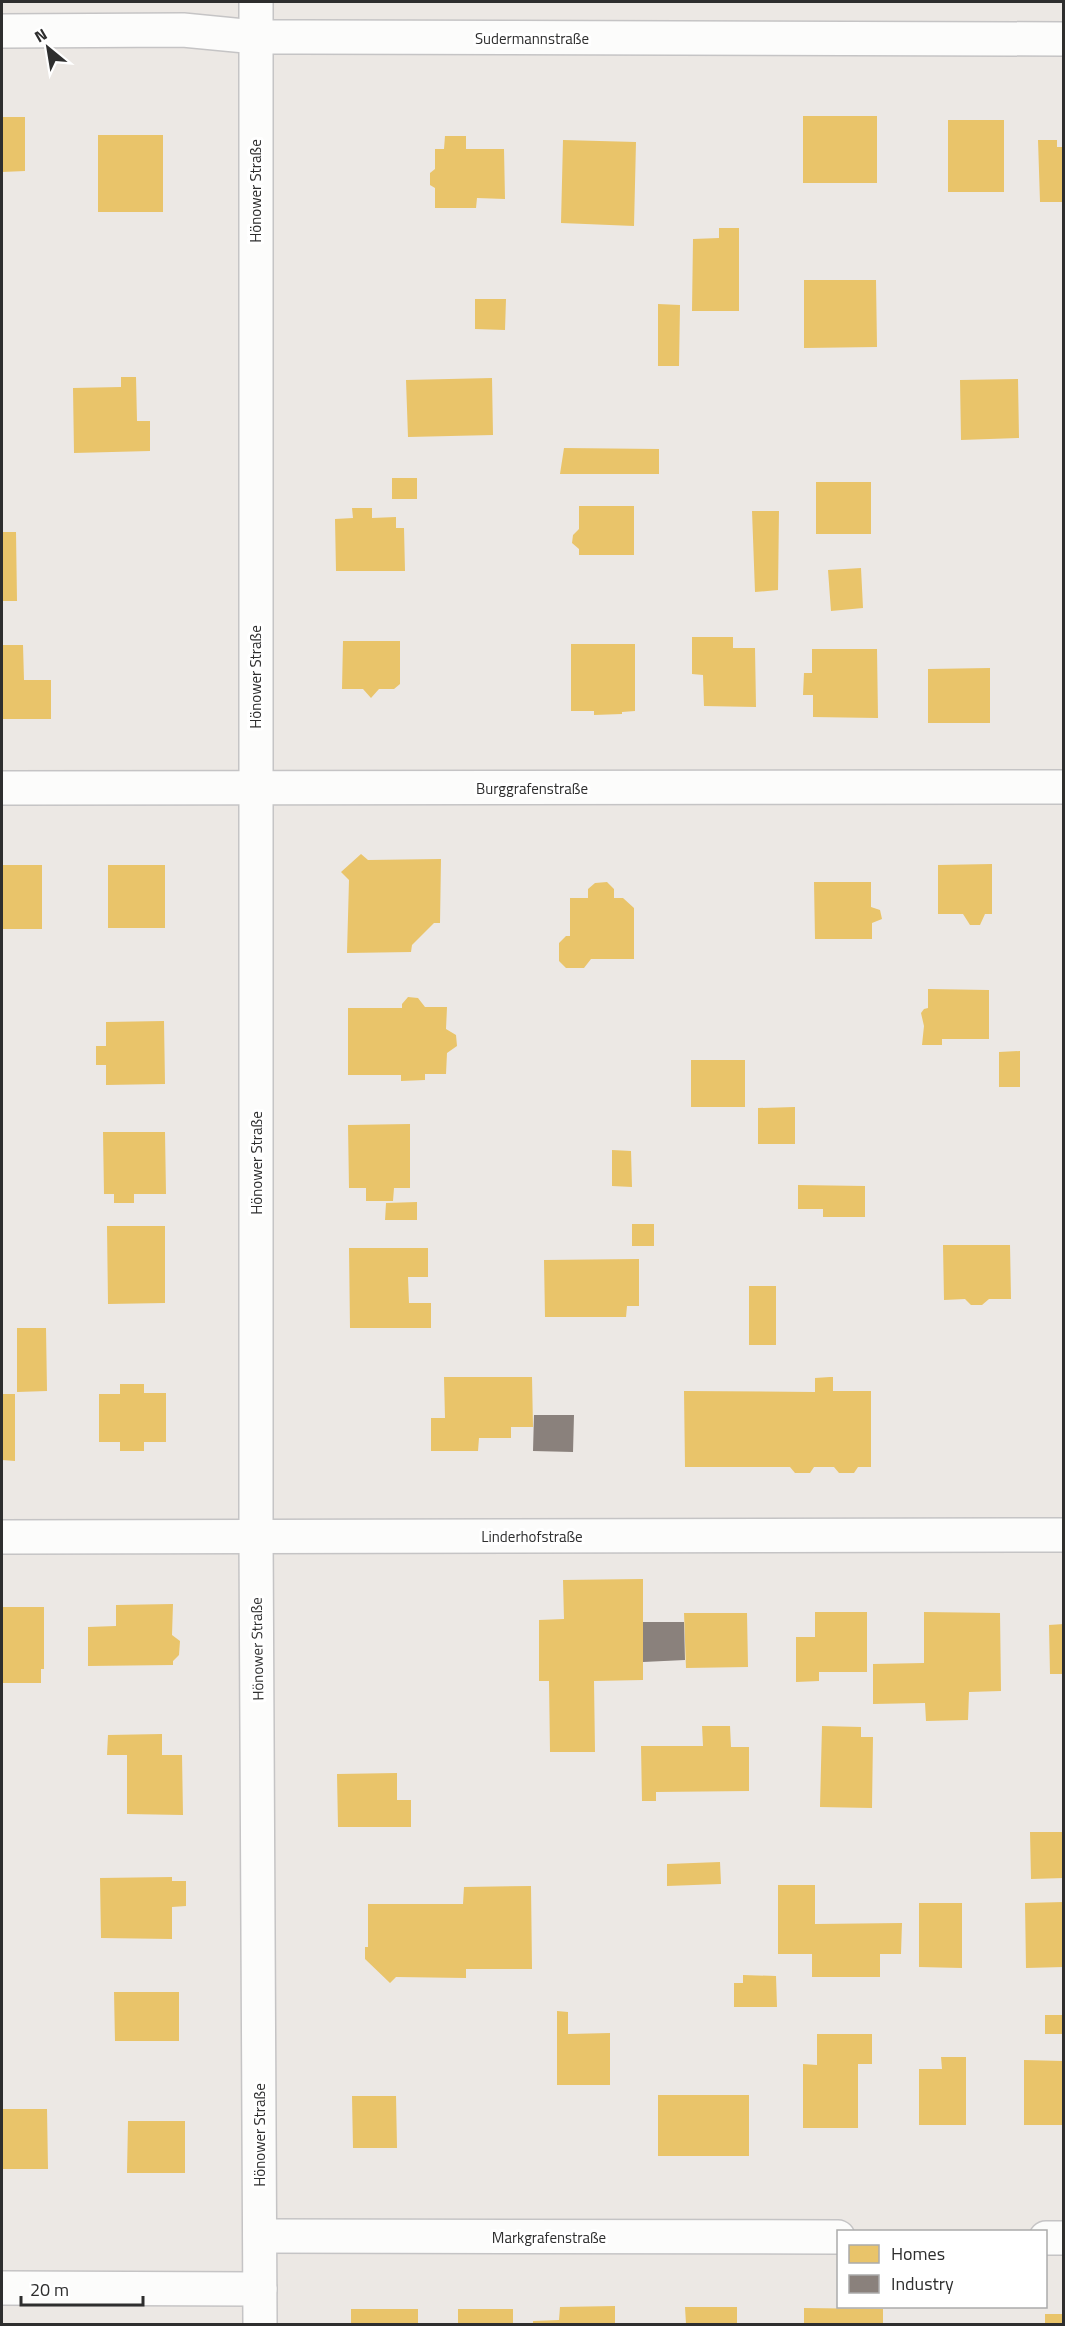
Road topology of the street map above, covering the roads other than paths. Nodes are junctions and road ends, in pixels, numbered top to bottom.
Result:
1 (256, 2) edge
2 (2, 31) edge
3 (255, 37) junction
4 (1064, 39) edge
5 (2, 788) edge
6 (255, 788) junction
7 (1064, 788) edge
8 (1064, 1535) edge
9 (2, 1536) edge
10 (256, 1537) junction
11 (260, 2236) junction
12 (837, 2237) edge
13 (1047, 2238) edge
14 (1064, 2238) edge
15 (2, 2288) edge
16 (260, 2289) junction
17 (260, 2325) edge

1 - 3 street, Hönower Straße
2 - 3 street, Sudermannstraße
3 - 4 street, Sudermannstraße
3 - 6 street, Hönower Straße
5 - 6 street, Burggrafenstraße
6 - 7 street, Burggrafenstraße
6 - 10 street, Hönower Straße
8 - 10 street, Linderhofstraße
9 - 10 street, Linderhofstraße
10 - 11 street, Hönower Straße
11 - 12 street, Markgrafenstraße
11 - 16 street, Hönower Straße
13 - 14 street
15 - 16 street
16 - 17 street, Hönower Straße

